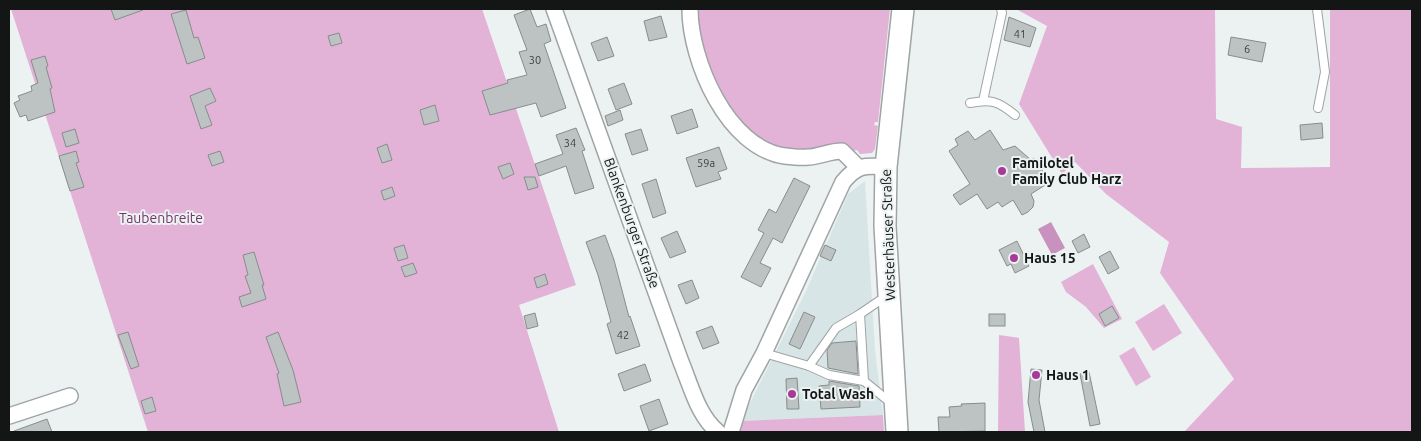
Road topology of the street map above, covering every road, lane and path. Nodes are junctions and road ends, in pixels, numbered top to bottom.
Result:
1 (554, 9) edge
2 (690, 9) edge
3 (903, 9) edge
4 (1001, 9) edge
5 (1317, 9) edge
6 (983, 101) junction
7 (970, 103) dead end
8 (1318, 108) dead end
9 (1015, 115) dead end
10 (858, 167) junction
11 (886, 167) junction
12 (890, 298) junction
13 (860, 314) junction
14 (764, 353) junction
15 (809, 366) junction
16 (864, 382) junction
17 (70, 396) dead end
18 (896, 408) junction
19 (9, 416) edge
20 (718, 432) edge
21 (731, 432) edge
22 (897, 432) edge

1 - 20 street, Blankenburger Straße
2 - 10 street
3 - 11 main road, Westerhäuser Straße
4 - 6 lane
5 - 8 lane
6 - 7 lane
6 - 9 lane
10 - 11 street
10 - 14 street
11 - 12 main road, Westerhäuser Straße
12 - 13 lane
12 - 18 main road, Westerhäuser Straße
13 - 15 lane
13 - 16 lane
14 - 15 lane
14 - 21 street
15 - 16 lane
16 - 18 lane
17 - 19 street
18 - 22 main road, Westerhäuser Straße

